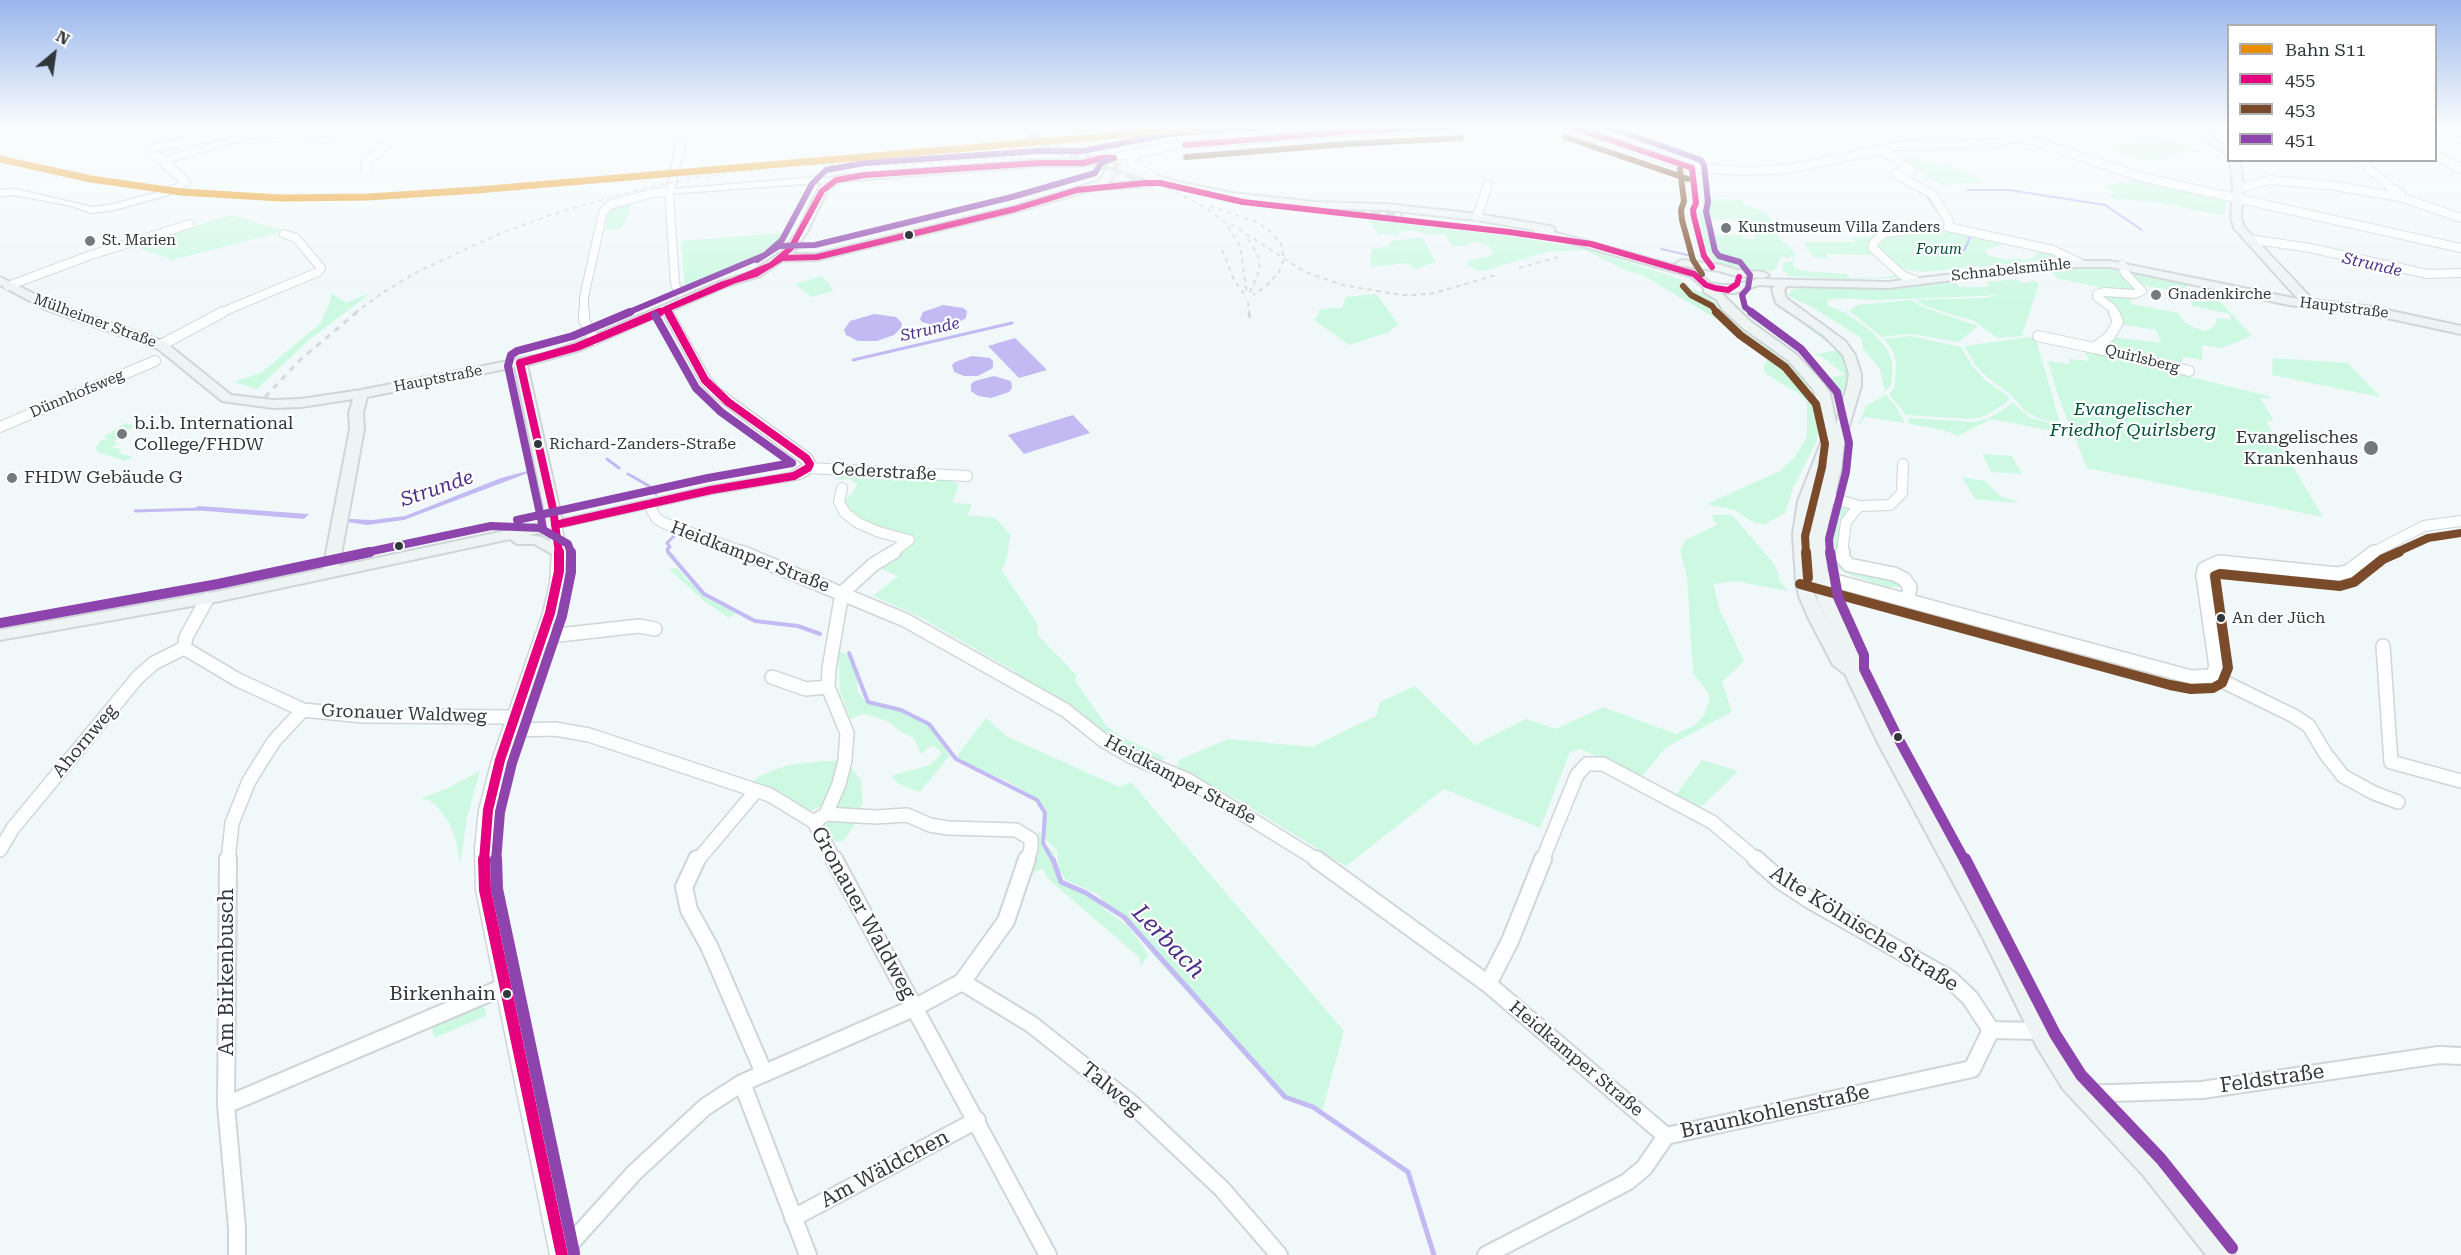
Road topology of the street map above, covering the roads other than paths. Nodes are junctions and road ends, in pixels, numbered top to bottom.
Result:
1 (182, 185) edge
2 (671, 185) edge
3 (761, 185) edge
4 (828, 185) edge
5 (1097, 185) edge
6 (1120, 185) edge
7 (1167, 185) edge
8 (1182, 185) edge
9 (1184, 185) edge
10 (1488, 185) dead end
11 (1916, 185) edge
12 (2186, 185) edge
13 (2236, 185) edge
14 (2258, 185) edge
15 (2319, 185) edge
16 (2388, 185) edge
17 (1191, 187) junction
18 (1077, 190) junction
19 (669, 192) junction
20 (0, 193) edge
21 (2237, 193) junction
22 (1349, 207) junction
23 (1403, 216) tunnel mouth
24 (1477, 217) junction
25 (2461, 217) edge
26 (190, 224) dead end
27 (1538, 231) junction
28 (1904, 231) dead end
29 (284, 234) dead end
30 (2249, 239) junction
31 (1591, 244) junction
32 (1615, 245) junction
33 (2461, 248) edge
34 (1643, 256) junction
35 (782, 258) junction
36 (2080, 263) junction
37 (2122, 265) junction
38 (1698, 272) junction
39 (2461, 273) edge
40 (1741, 278) junction
41 (1915, 280) junction
42 (1790, 281) junction
43 (4, 283) edge
44 (1728, 290) junction
45 (679, 293) dead end
46 (2310, 304) junction
47 (666, 309) junction
48 (1735, 314) junction
49 (2461, 330) edge
50 (2038, 336) dead end
51 (594, 340) junction
52 (161, 345) junction
53 (2094, 348) junction
54 (155, 362) dead end
55 (520, 363) junction
56 (2189, 371) dead end
57 (1818, 386) junction
58 (361, 394) junction
59 (310, 402) junction
60 (273, 404) joint
61 (356, 413) junction
62 (0, 427) edge
63 (1837, 443) junction
64 (1904, 464) dead end
65 (808, 468) junction
66 (967, 476) dead end
67 (1810, 484) junction
68 (842, 488) dead end
69 (1827, 496) junction
70 (649, 504) junction
71 (1859, 506) junction
72 (2461, 521) edge
73 (555, 525) junction
74 (492, 538) junction
75 (559, 552) junction
76 (1803, 572) junction
77 (330, 573) junction
78 (1820, 577) junction
79 (842, 593) junction
80 (207, 599) junction
81 (1908, 600) junction
82 (655, 629) dead end
83 (0, 635) edge
84 (541, 638) junction
85 (2383, 646) dead end
86 (184, 648) junction
87 (1852, 670) junction
88 (2212, 676) junction
89 (772, 677) dead end
90 (828, 687) junction
91 (303, 710) junction
92 (513, 723) junction
93 (2461, 781) edge
94 (756, 791) junction
95 (2398, 802) dead end
96 (820, 818) junction
97 (0, 849) edge
98 (962, 982) junction
99 (1488, 984) junction
100 (506, 986) junction
101 (916, 1007) junction
102 (1991, 1030) junction
103 (2040, 1031) junction
104 (2461, 1056) edge
105 (764, 1073) junction
106 (742, 1083) junction
107 (2082, 1095) junction
108 (226, 1105) junction
109 (977, 1120) junction
110 (1666, 1136) junction
111 (793, 1218) junction
112 (562, 1254) edge
113 (237, 1255) edge
114 (808, 1255) edge
115 (1048, 1255) edge
116 (1279, 1255) edge
117 (1486, 1255) edge
118 (2222, 1255) edge

1 - 20 street
2 - 19 street
3 - 19 street
4 - 35 main road
5 - 18 main road, Hauptstraße
6 - 18 main road, Hauptstraße
7 - 22 main road
8 - 17 main road
9 - 17 street
10 - 24 street
11 - 36 street
12 - 21 street
13 - 21 main road
14 - 21 street
15 - 25 street
16 - 25 street
17 - 22 main road
18 - 35 main road, Hauptstraße
19 - 45 street
19 - 51 street
21 - 30 main road
21 - 33 street
22 - 24 main road
22 - 31 main road
23 - 27 main road
24 - 32 main road
26 - 43 street, Mülheimer Straße
27 - 31 main road
27 - 32 main road
28 - 41 street
29 - 52 street
30 - 39 street
30 - 46 main road
31 - 34 main road
32 - 34 main road
34 - 38 main road
34 - 38 main road
35 - 47 main road, Hauptstraße
36 - 37 main road, Schnabelsmühle
36 - 41 main road, Schnabelsmühle
37 - 46 main road, Hauptstraße
37 - 53 street, Quirlsberg
38 - 40 main road, Schnabelsmühle
38 - 44 main road
38 - 48 main road
40 - 42 main road, Schnabelsmühle
40 - 44 main road, Schnabelsmühle
41 - 42 main road, Schnabelsmühle
42 - 63 main road
43 - 52 main road, Mülheimer Straße
44 - 48 main road
46 - 49 main road, Hauptstraße
47 - 51 main road, Hauptstraße
47 - 65 street
48 - 57 main road
50 - 53 street, Quirlsberg
51 - 55 main road, Hauptstraße
52 - 60 main road, Mülheimer Straße
53 - 56 street, Quirlsberg
54 - 62 street, Dünnhofsweg
55 - 58 main road, Hauptstraße
55 - 73 main road
57 - 63 main road
57 - 67 main road
58 - 59 main road, Hauptstraße
58 - 61 main road
59 - 60 main road, Hauptstraße
59 - 61 main road
61 - 77 main road
63 - 69 main road
64 - 71 street
65 - 66 street, Cederstraße
65 - 70 street, Cederstraße
67 - 69 main road
67 - 76 main road
68 - 79 street
69 - 71 street
69 - 78 main road
70 - 73 street, Cederstraße
70 - 79 street, Heidkamper Straße
71 - 81 street
72 - 88 street
73 - 74 main road
73 - 75 street
74 - 75 main road
74 - 77 main road
75 - 84 street
76 - 78 street
76 - 87 main road
77 - 80 main road
78 - 81 street
78 - 87 main road
79 - 90 street
79 - 99 street, Heidkamper Straße
80 - 83 main road
80 - 86 street
81 - 88 street
82 - 84 street
84 - 92 street
85 - 93 street
86 - 91 street, Gronauer Waldweg
86 - 97 street, Ahornweg
87 - 103 main road
88 - 95 street
89 - 90 street
90 - 96 street
91 - 92 street, Gronauer Waldweg
91 - 108 street, Am Birkenbusch
92 - 94 street, Gronauer Waldweg
92 - 100 street
94 - 96 street, Gronauer Waldweg
94 - 105 street
96 - 98 street
96 - 101 street, Gronauer Waldweg
98 - 101 street
98 - 116 street, Talweg
99 - 102 street, Alte Kölnische Straße
99 - 110 street, Heidkamper Straße
100 - 108 street
100 - 112 street
101 - 105 street
101 - 109 street, Gronauer Waldweg
102 - 103 street
102 - 110 street, Braunkohlenstraße
103 - 107 main road
104 - 107 street, Feldstraße
105 - 106 street
106 - 111 street
106 - 112 street
107 - 118 main road
108 - 113 street, Am Birkenbusch
109 - 111 street, Am Wäldchen
109 - 115 street, Gronauer Waldweg
110 - 117 street, Braunkohlenstraße
111 - 114 street

